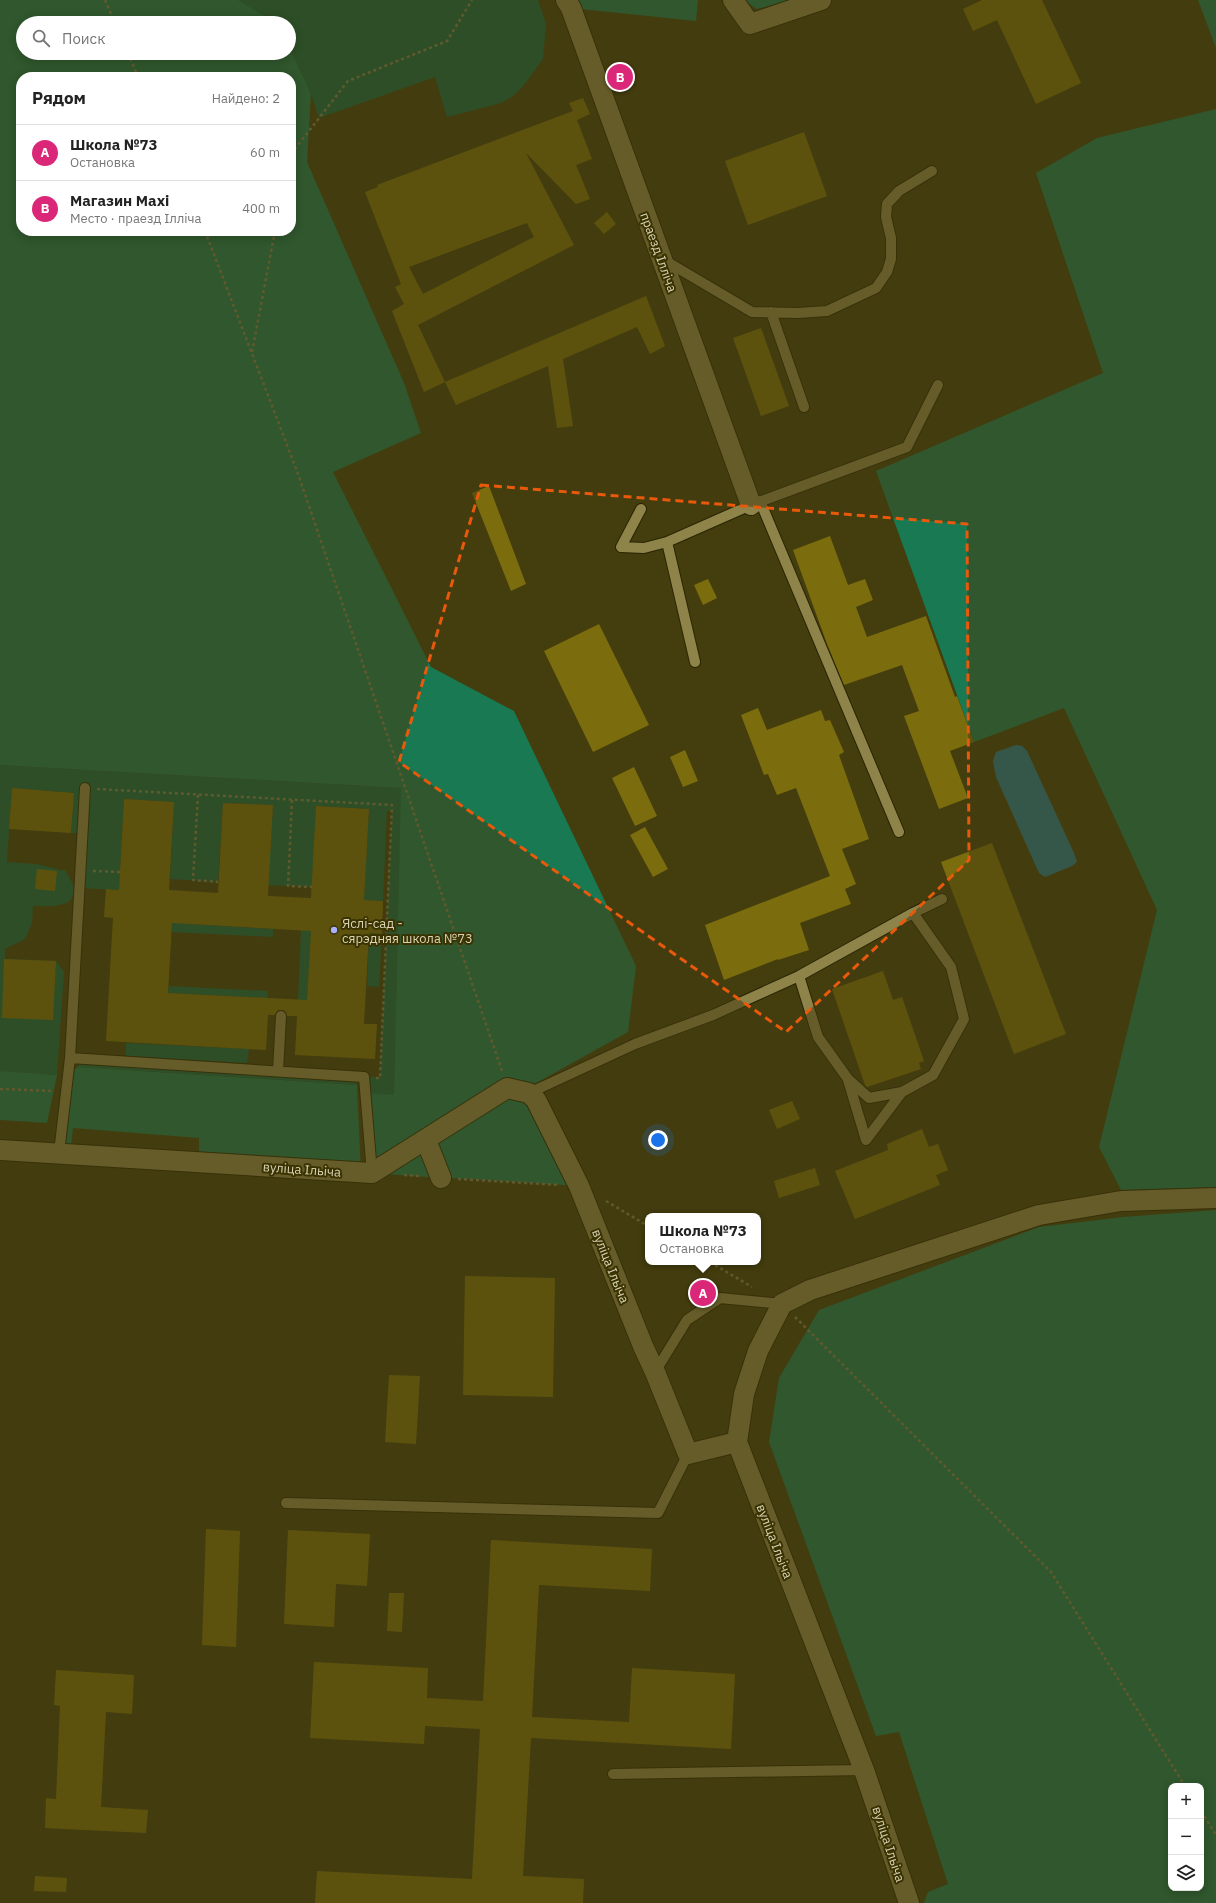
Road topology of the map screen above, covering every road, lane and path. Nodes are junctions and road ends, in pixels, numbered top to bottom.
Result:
1 (105, 0) edge
2 (472, 0) edge
3 (566, 0) edge
4 (733, 0) edge
5 (822, 0) edge
6 (112, 16) edge
7 (131, 60) edge
8 (136, 72) edge
9 (296, 148) edge
10 (932, 171) dead end
11 (207, 236) edge
12 (274, 236) edge
13 (662, 259) junction
14 (771, 312) junction
15 (252, 353) junction
16 (938, 385) dead end
17 (804, 407) dead end
18 (756, 503) junction
19 (641, 509) dead end
20 (667, 542) junction
21 (695, 662) dead end
22 (85, 788) joint
23 (198, 795) junction
24 (292, 800) junction
25 (899, 832) dead end
26 (80, 870) junction
27 (120, 872) dead end
28 (218, 882) dead end
29 (312, 887) dead end
30 (942, 899) dead end
31 (914, 913) junction
32 (799, 976) junction
33 (281, 1016) dead end
34 (70, 1058) junction
35 (278, 1071) junction
36 (364, 1077) junction
37 (848, 1080) junction
38 (507, 1088) junction
39 (0, 1089) edge
40 (54, 1091) dead end
41 (902, 1092) junction
42 (529, 1093) junction
43 (426, 1140) junction
44 (0, 1150) edge
45 (59, 1153) junction
46 (372, 1174) junction
47 (403, 1175) dead end
48 (441, 1178) junction
49 (579, 1186) junction
50 (1216, 1198) edge
51 (645, 1224) edge
52 (715, 1265) edge
53 (755, 1289) dead end
54 (782, 1304) junction
55 (655, 1372) junction
56 (737, 1442) junction
57 (688, 1454) junction
58 (286, 1503) dead end
59 (864, 1770) junction
60 (613, 1774) dead end
61 (1183, 1783) edge
62 (1204, 1816) edge
63 (1216, 1835) edge
64 (909, 1903) edge

1 - 6 path
2 - 9 path
3 - 13 street, праезд Ілліча
4 - 5 street
7 - 8 path
10 - 14 lane
11 - 15 path
12 - 15 path
13 - 14 lane
13 - 18 street, праезд Ілліча
14 - 17 lane
15 - 38 path
16 - 18 lane
18 - 20 lane
18 - 25 lane
19 - 20 lane
20 - 21 lane
22 - 23 path
22 - 26 lane
23 - 24 path
23 - 28 path
24 - 29 path
24 - 36 path
26 - 27 path
26 - 34 lane
30 - 31 lane
31 - 32 lane
31 - 41 lane
32 - 37 lane
32 - 42 lane
33 - 35 lane
34 - 35 lane
34 - 45 lane
35 - 36 lane
36 - 46 lane
37 - 41 lane
37 - 41 lane
38 - 42 street
38 - 43 street
39 - 40 path
42 - 49 street, вуліца Ільіча
43 - 46 street
43 - 48 street
44 - 45 street, вуліца Ільіча
45 - 46 street, вуліца Ільіча
47 - 48 path
48 - 49 path
49 - 51 path
49 - 55 street, вуліца Ільіча
50 - 54 street
52 - 53 path
54 - 55 lane
54 - 56 street
54 - 61 path
55 - 57 street, вуліца Ільіча
56 - 57 street
56 - 59 street, вуліца Ільіча
57 - 58 lane
59 - 60 lane
59 - 64 street, вуліца Ільіча
62 - 63 path

